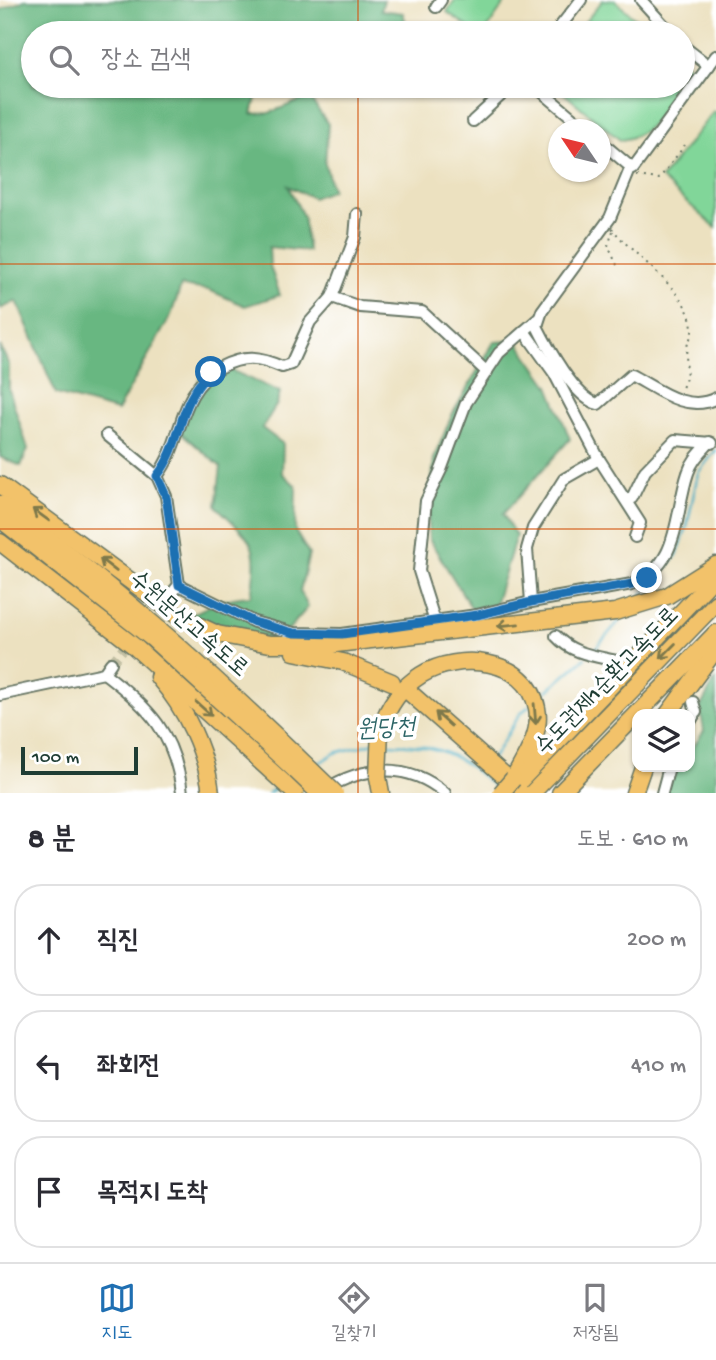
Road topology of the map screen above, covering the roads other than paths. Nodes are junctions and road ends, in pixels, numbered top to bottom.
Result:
1 (581, 0) edge
2 (641, 0) edge
3 (564, 21) edge
4 (660, 21) edge
5 (695, 53) edge
6 (713, 64) edge
7 (695, 88) edge
8 (498, 98) edge
9 (549, 98) edge
10 (687, 98) edge
11 (574, 119) edge
12 (473, 121) dead end
13 (611, 151) edge
14 (634, 171) junction
15 (357, 214) dead end
16 (332, 297) junction
17 (538, 319) junction
18 (524, 331) junction
19 (486, 372) junction
20 (716, 398) edge
21 (107, 435) dead end
22 (713, 443) edge
23 (599, 459) junction
24 (157, 476) junction
25 (0, 485) edge
26 (627, 500) junction
27 (0, 504) edge
28 (0, 519) edge
29 (635, 537) dead end
30 (0, 542) edge
31 (716, 565) edge
32 (716, 576) edge
33 (179, 585) junction
34 (166, 600) dead end
35 (531, 602) junction
36 (716, 603) edge
37 (87, 607) junction
38 (435, 622) junction
39 (716, 633) edge
40 (217, 634) junction
41 (556, 636) dead end
42 (716, 649) edge
43 (617, 661) dead end
44 (392, 681) dead end
45 (409, 692) dead end
46 (0, 695) edge
47 (693, 702) dead end
48 (672, 709) edge
49 (695, 714) edge
50 (301, 768) junction
51 (641, 772) edge
52 (668, 772) edge
53 (380, 785) edge
54 (512, 788) edge
55 (211, 791) edge
56 (182, 793) edge
57 (295, 793) edge
58 (319, 793) edge
59 (335, 793) edge
60 (445, 793) edge
61 (532, 793) edge
62 (560, 793) edge
63 (634, 793) edge
64 (662, 793) edge

1 - 3 street
2 - 4 street
5 - 6 street
6 - 7 street
8 - 12 street
9 - 11 street
10 - 14 street
13 - 14 street
14 - 17 street
15 - 16 street
16 - 19 street
16 - 24 street
17 - 18 street
17 - 20 street
18 - 19 street
18 - 23 street
19 - 38 street
21 - 24 street
22 - 26 street
22 - 35 street
23 - 26 street
23 - 35 street
24 - 33 street
40 -> 25 highway
26 - 29 street
27 - 50 highway, 수원문산고속도로
28 - 50 highway, 수원문산고속도로
30 - 37 highway
31 -> 40 highway
32 - 54 highway
33 - 34 street
33 - 38 street
35 - 38 street
36 -> 61 highway, 수도권제1순환고속도로
37 - 55 highway
37 -> 57 highway
39 - 62 highway, 수도권제1순환고속도로
40 - 44 highway
41 - 43 street
42 - 48 highway
54 -> 45 highway
46 - 56 street
47 - 49 street
50 - 58 highway, 수원문산고속도로, bridge
50 - 59 highway, 수원문산고속도로, bridge
51 - 63 highway
52 - 64 street
53 -> 54 highway, bridge
58 - 60 street

